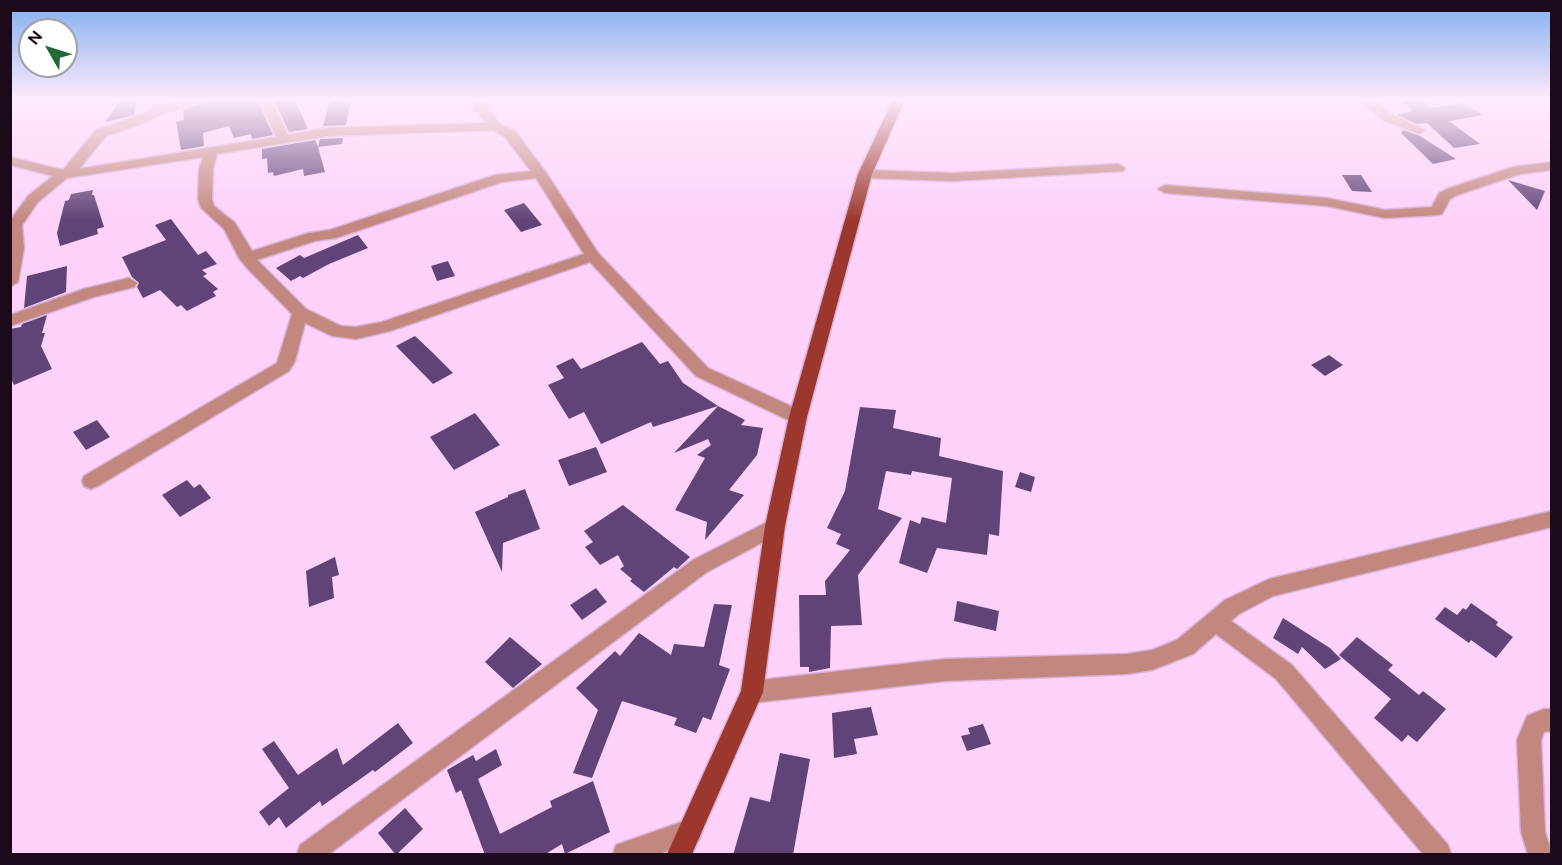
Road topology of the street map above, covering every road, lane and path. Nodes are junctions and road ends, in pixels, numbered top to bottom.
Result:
1 (94, 140) edge
2 (271, 140) edge
3 (515, 140) edge
4 (880, 140) edge
5 (212, 152) junction
6 (10, 161) edge
7 (1551, 166) edge
8 (1118, 168) dead end
9 (65, 173) junction
10 (540, 174) junction
11 (865, 174) junction
12 (1165, 189) dead end
13 (593, 256) junction
14 (246, 258) junction
15 (10, 282) edge
16 (129, 283) dead end
17 (300, 313) junction
18 (10, 321) edge
19 (798, 417) junction
20 (91, 481) dead end
21 (1551, 519) edge
22 (776, 526) junction
23 (1215, 621) junction
24 (752, 692) junction
25 (1551, 720) edge
26 (690, 831) junction
27 (316, 852) edge
28 (625, 855) edge
29 (679, 855) edge
30 (1438, 855) edge
31 (1540, 855) edge

1 - 9 street
2 - 5 street
3 - 10 street
4 - 11 main road
5 - 9 street
5 - 14 street
6 - 9 street
7 - 12 street
8 - 11 street
9 - 15 street
10 - 13 street
10 - 14 street
11 - 19 main road
13 - 17 street
13 - 19 street
14 - 17 street
16 - 18 street
17 - 20 street
19 - 22 main road
21 - 23 street
22 - 24 main road
22 - 27 street
23 - 24 street
23 - 30 street
24 - 26 main road
25 - 31 street
26 - 28 street
26 - 29 main road

